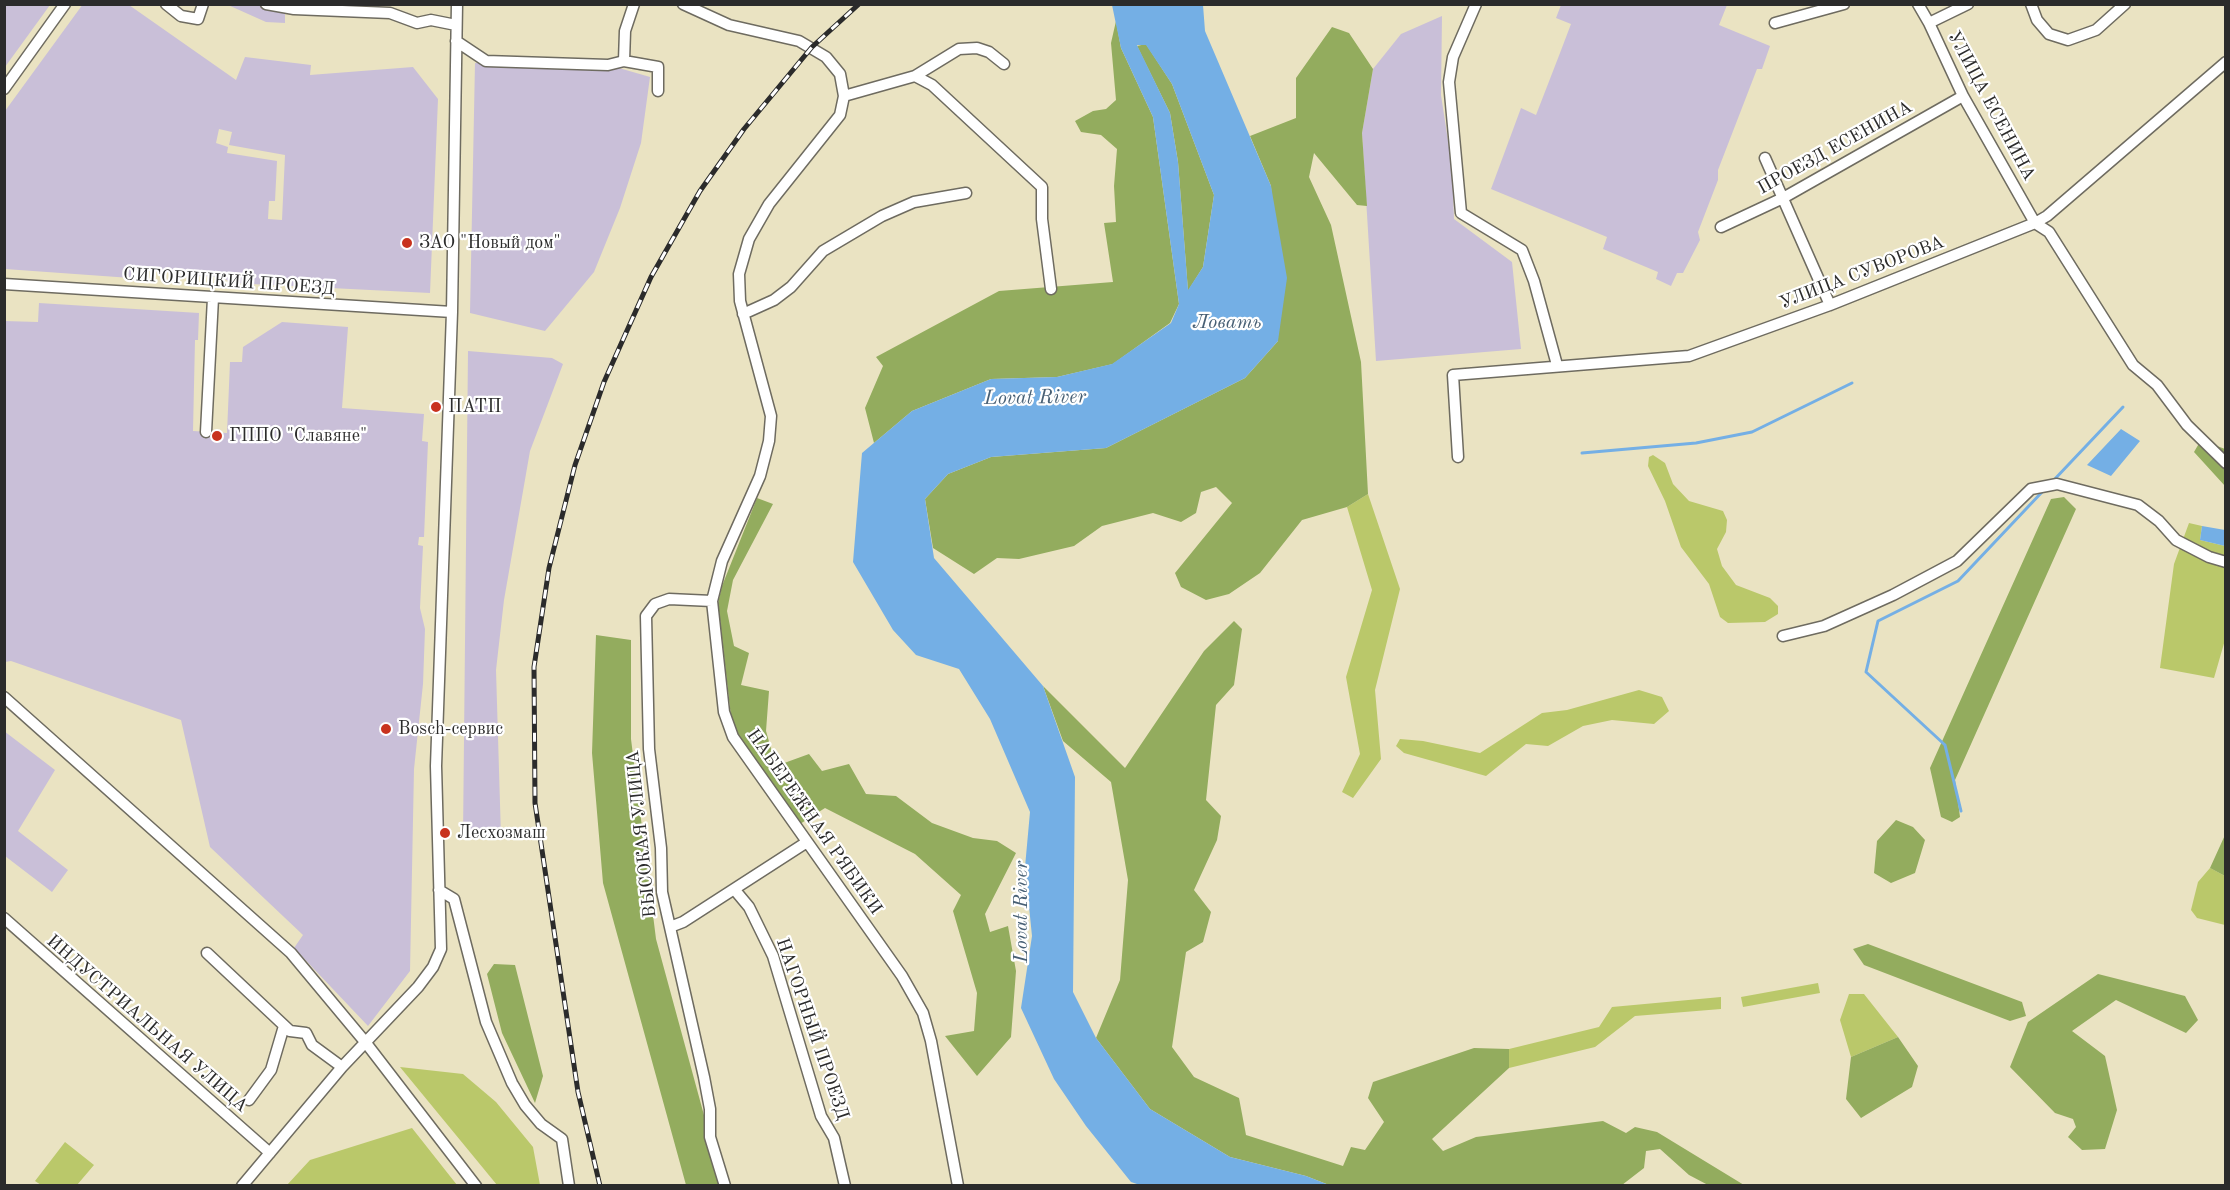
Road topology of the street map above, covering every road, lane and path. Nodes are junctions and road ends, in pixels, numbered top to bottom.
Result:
1 (65, 4) edge
2 (166, 4) edge
3 (203, 4) edge
4 (266, 4) edge
5 (457, 4) edge
6 (634, 4) edge
7 (683, 4) edge
8 (1476, 4) edge
9 (1844, 4) edge
10 (1918, 4) edge
11 (1968, 4) edge
12 (2031, 4) edge
13 (2125, 4) edge
14 (1774, 23) dead end
15 (1929, 23) junction
16 (456, 25) junction
17 (456, 41) junction
18 (624, 61) junction
19 (2226, 62) edge
20 (1004, 64) dead end
21 (915, 76) junction
22 (4, 89) edge
23 (658, 91) dead end
24 (844, 96) junction
25 (1962, 96) junction
26 (1765, 158) dead end
27 (966, 194) dead end
28 (1783, 198) junction
29 (2035, 223) junction
30 (1721, 227) dead end
31 (4, 284) edge
32 (1051, 289) dead end
33 (213, 298) junction
34 (1830, 305) junction
35 (452, 312) junction
36 (743, 314) junction
37 (1557, 365) junction
38 (206, 432) dead end
39 (1458, 457) dead end
40 (2226, 463) edge
41 (2226, 562) edge
42 (712, 601) junction
43 (1783, 636) dead end
44 (4, 697) edge
45 (807, 842) junction
46 (734, 889) junction
47 (439, 890) junction
48 (4, 918) edge
49 (670, 927) junction
50 (207, 953) dead end
51 (284, 1026) junction
52 (366, 1043) junction
53 (342, 1067) junction
54 (249, 1100) dead end
55 (270, 1153) junction
56 (242, 1185) edge
57 (476, 1185) edge
58 (569, 1185) edge
59 (725, 1185) edge
60 (845, 1185) edge
61 (958, 1185) edge

1 - 22 street
2 - 3 street
4 - 16 street
5 - 16 street
6 - 18 street
7 - 24 street
8 - 37 street
9 - 14 street
10 - 15 street, УЛИЦА ЕСЕНИНА
11 - 15 street
12 - 13 street
15 - 25 street, УЛИЦА ЕСЕНИНА
16 - 17 street
17 - 18 street
17 - 35 street
18 - 23 street
19 - 29 street, УЛИЦА СУВОРОВА
20 - 21 street
21 - 24 street
21 - 32 street
24 - 36 street, НАБЕРЕЖНАЯ РЯБИКИ
25 - 28 street, ПРОЕЗД ЕСЕНИНА
25 - 29 street, УЛИЦА ЕСЕНИНА
26 - 28 street
27 - 36 street
28 - 30 street, ПРОЕЗД ЕСЕНИНА
28 - 34 street
29 - 34 street, УЛИЦА СУВОРОВА
29 - 40 street, УЛИЦА ЕСЕНИНА
31 - 33 street, СИГОРИЦКИЙ ПРОЕЗД
33 - 35 street, СИГОРИЦКИЙ ПРОЕЗД
33 - 38 street
34 - 37 street, УЛИЦА СУВОРОВА
35 - 47 street
36 - 42 street, НАБЕРЕЖНАЯ РЯБИКИ
37 - 39 street, УЛИЦА СУВОРОВА
41 - 43 street
42 - 45 street, НАБЕРЕЖНАЯ РЯБИКИ
42 - 49 street, ВЫСОКАЯ УЛИЦА
44 - 52 street
45 - 46 street
45 - 61 street, НАБЕРЕЖНАЯ РЯБИКИ
46 - 49 street
46 - 60 street, НАГОРНЫЙ ПРОЕЗД
47 - 52 street
47 - 58 street
48 - 55 street, ИНДУСТРИАЛЬНАЯ УЛИЦА
49 - 59 street, ВЫСОКАЯ УЛИЦА
50 - 51 street
51 - 53 street
51 - 54 street
52 - 53 street
52 - 57 street
53 - 55 street
55 - 56 street

